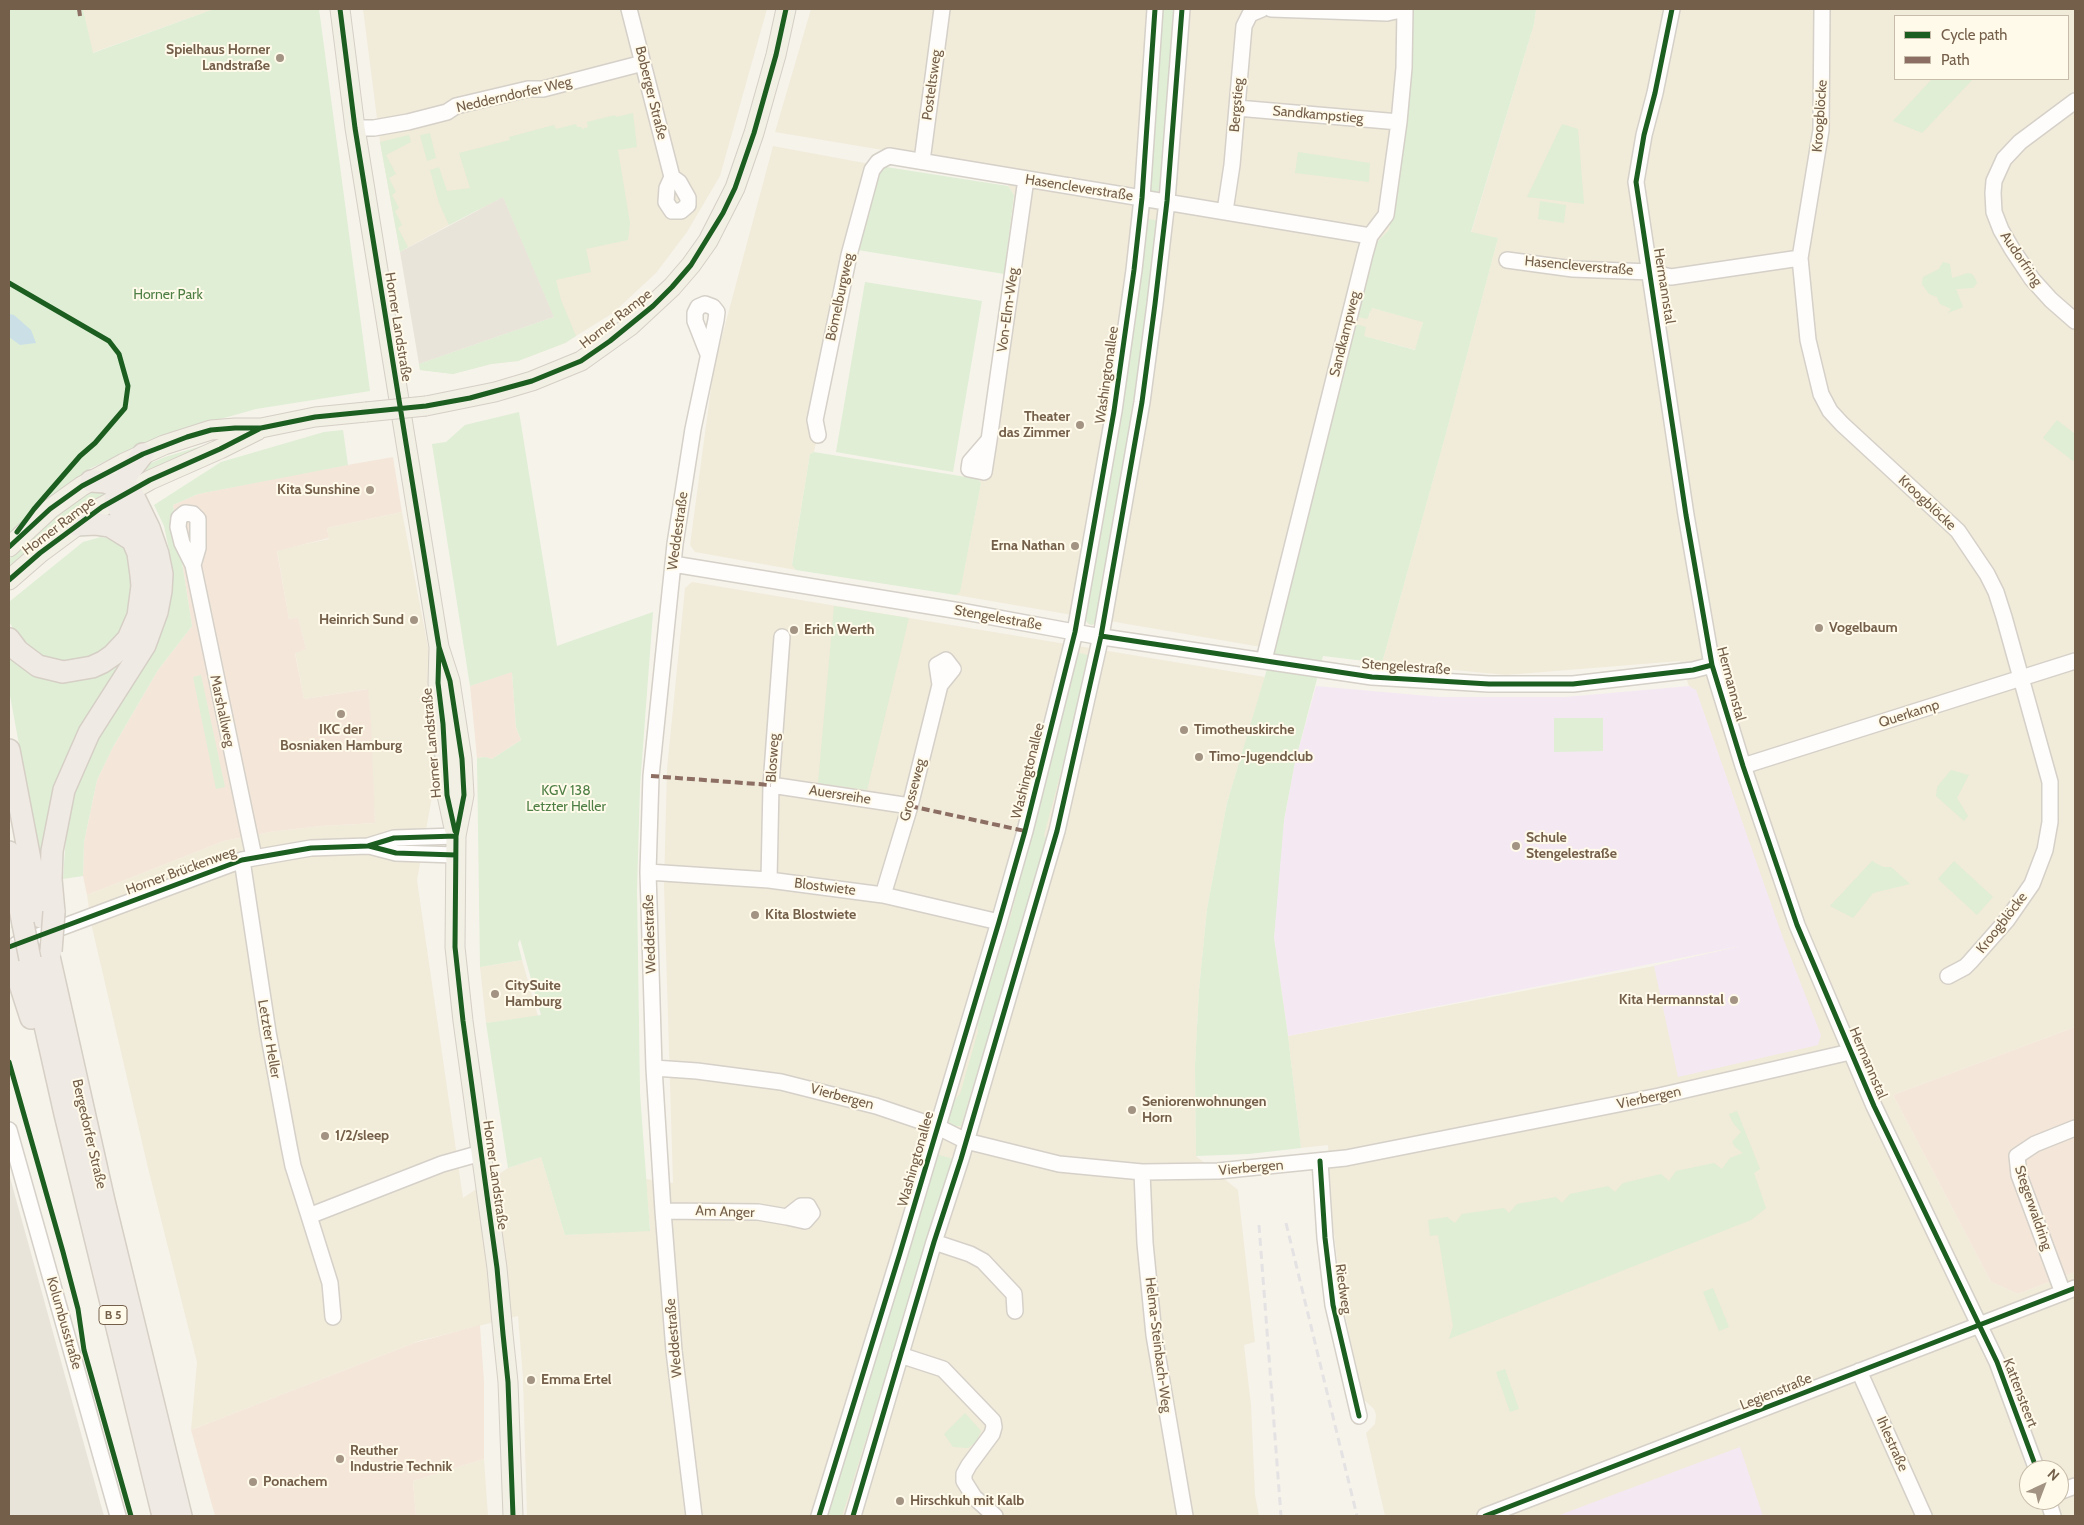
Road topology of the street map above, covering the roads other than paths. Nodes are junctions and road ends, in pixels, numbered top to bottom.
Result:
1 (340, 9) edge
2 (629, 9) edge
3 (786, 9) edge
4 (794, 9) edge
5 (942, 9) edge
6 (1155, 9) edge
7 (1182, 9) edge
8 (1262, 9) edge
9 (1271, 9) edge
10 (1405, 9) edge
11 (1672, 9) edge
12 (1822, 9) edge
13 (776, 55) junction
14 (643, 62) junction
15 (2075, 101) edge
16 (1237, 108) junction
17 (1399, 122) junction
18 (355, 128) junction
19 (878, 162) joint
20 (922, 162) junction
21 (672, 177) dead end
22 (1026, 179) junction
23 (1142, 198) junction
24 (1167, 201) junction
25 (1225, 211) junction
26 (1370, 236) junction
27 (1800, 258) junction
28 (1507, 260) dead end
29 (1650, 272) junction
30 (2075, 321) edge
31 (708, 354) dead end
32 (261, 428) junction
33 (818, 435) dead end
34 (989, 440) dead end
35 (143, 454) junction
36 (91, 480) junction
37 (122, 492) junction
38 (76, 525) junction
39 (134, 541) junction
40 (9, 547) edge
41 (673, 564) junction
42 (194, 565) dead end
43 (9, 580) edge
44 (1075, 632) junction
45 (1101, 636) junction
46 (782, 637) dead end
47 (9, 639) edge
48 (1264, 660) junction
49 (2075, 661) edge
50 (1712, 665) junction
51 (2022, 678) junction
52 (940, 685) dead end
53 (9, 750) edge
54 (1743, 766) junction
55 (771, 785) junction
56 (910, 806) junction
57 (456, 846) junction
58 (9, 852) edge
59 (248, 859) junction
60 (648, 872) junction
61 (769, 880) junction
62 (883, 895) junction
63 (39, 917) junction
64 (999, 922) junction
65 (30, 955) edge
66 (1948, 976) dead end
67 (1850, 1052) junction
68 (654, 1068) junction
69 (938, 1127) junction
70 (2075, 1128) edge
71 (9, 1130) edge
72 (966, 1141) junction
73 (480, 1153) junction
74 (1320, 1162) junction
75 (1142, 1172) junction
76 (663, 1211) junction
77 (310, 1216) junction
78 (787, 1217) dead end
79 (934, 1242) junction
80 (2069, 1290) edge
81 (1015, 1311) dead end
82 (333, 1317) dead end
83 (1979, 1324) junction
84 (900, 1355) junction
85 (1859, 1371) junction
86 (1359, 1416) dead end
87 (2033, 1460) edge
88 (118, 1516) edge
89 (163, 1516) edge
90 (182, 1516) edge
91 (512, 1516) edge
92 (694, 1516) edge
93 (819, 1516) edge
94 (853, 1516) edge
95 (994, 1516) edge
96 (1185, 1516) edge
97 (1488, 1516) edge
98 (1924, 1516) edge

1 - 18 main road, Horner Landstraße
2 - 14 street, Boberger Straße
3 - 13 main road, Horner Rampe
4 - 13 main road, Horner Rampe
5 - 20 street, Posteltsweg
6 - 23 street, Washingtonallee
7 - 24 street
8 - 16 street, Bergstieg
9 - 10 street
10 - 17 street, Sandkampweg
11 - 29 street, Hermannstal
12 - 27 street, Kroogblöcke
13 - 32 main road, Horner Rampe, bridge
14 - 18 street, Nedderndorfer Weg
14 - 21 street, Boberger Straße
15 - 30 street, Audorfring
16 - 17 street, Sandkampstieg
16 - 25 street, Bergstieg
17 - 26 street, Sandkampweg
18 - 57 main road, Horner Landstraße
19 - 20 street, Hasencleverstraße
19 - 33 street, Bömelburgweg
20 - 22 street, Hasencleverstraße
22 - 23 street, Hasencleverstraße
22 - 34 street, Von-Elm-Weg
23 - 24 street, Hasencleverstraße
23 - 44 street, Washingtonallee
24 - 25 street, Hasencleverstraße
24 - 45 street
25 - 26 street, Hasencleverstraße
26 - 48 street, Sandkampweg
27 - 29 street, Hasencleverstraße
27 - 51 street, Kroogblöcke
28 - 29 street, Hasencleverstraße
29 - 50 street, Hermannstal
31 - 41 street, Weddestraße
32 - 35 main road, Horner Rampe
32 - 37 main road, Horner Rampe
35 - 36 main road, Horner Rampe
35 - 37 highway
36 - 37 highway
36 - 40 main road, Horner Rampe
37 - 38 main road, Horner Rampe
37 - 39 highway
37 - 63 highway
38 - 39 highway
38 - 43 main road, Horner Rampe
39 - 47 highway
41 - 44 street, Stengelestraße
41 - 60 street, Weddestraße
42 - 59 street, Marshallweg
44 - 45 street, Stengelestraße
44 - 64 street, Washingtonallee
45 - 48 street, Stengelestraße
45 - 72 street
46 - 55 street, Blosweg
48 - 50 street, Stengelestraße
49 - 51 street, Querkamp
50 - 54 street, Hermannstal
51 - 54 street, Querkamp
51 - 66 street, Kroogblöcke
52 - 56 street, Grosseweg
53 - 63 highway, B 5
54 - 67 street, Hermannstal
55 - 56 street, Auersreihe
55 - 61 street, Blosweg
56 - 62 street, Grosseweg
57 - 59 street, Horner Brückenweg
57 - 73 main road, Horner Landstraße
58 - 63 highway, B 5
59 - 65 street, Horner Brückenweg
59 - 77 street, Letzter Heller
60 - 61 street, Blostwiete
60 - 68 street, Weddestraße
61 - 62 street, Blostwiete
62 - 64 street, Blostwiete
63 - 65 highway, bridge
63 - 65 highway, B 5, bridge
64 - 69 street, Washingtonallee
65 - 89 highway, B 5
65 - 90 highway, Bergedorfer Straße / B 5
67 - 74 street, Vierbergen
67 - 83 street, Hermannstal
68 - 69 street, Vierbergen
68 - 76 street, Weddestraße
69 - 72 street, Vierbergen
69 - 93 street, Washingtonallee
70 - 80 street, Stegerwaldring
71 - 88 street, Kolumbusstraße
72 - 75 street, Vierbergen
72 - 79 street
73 - 77 street
73 - 91 main road, Horner Landstraße
74 - 75 street, Vierbergen
74 - 86 street, Riedweg
75 - 96 street, Helma-Steinbach-Weg
76 - 78 street, Am Anger
76 - 92 street, Weddestraße
77 - 82 street, Letzter Heller
79 - 81 street
79 - 84 street
80 - 83 street, Legienstraße
83 - 85 street, Legienstraße
83 - 87 street, Kattensteert
84 - 94 street
84 - 95 street
85 - 97 street, Legienstraße
85 - 98 street, Ihlestraße

